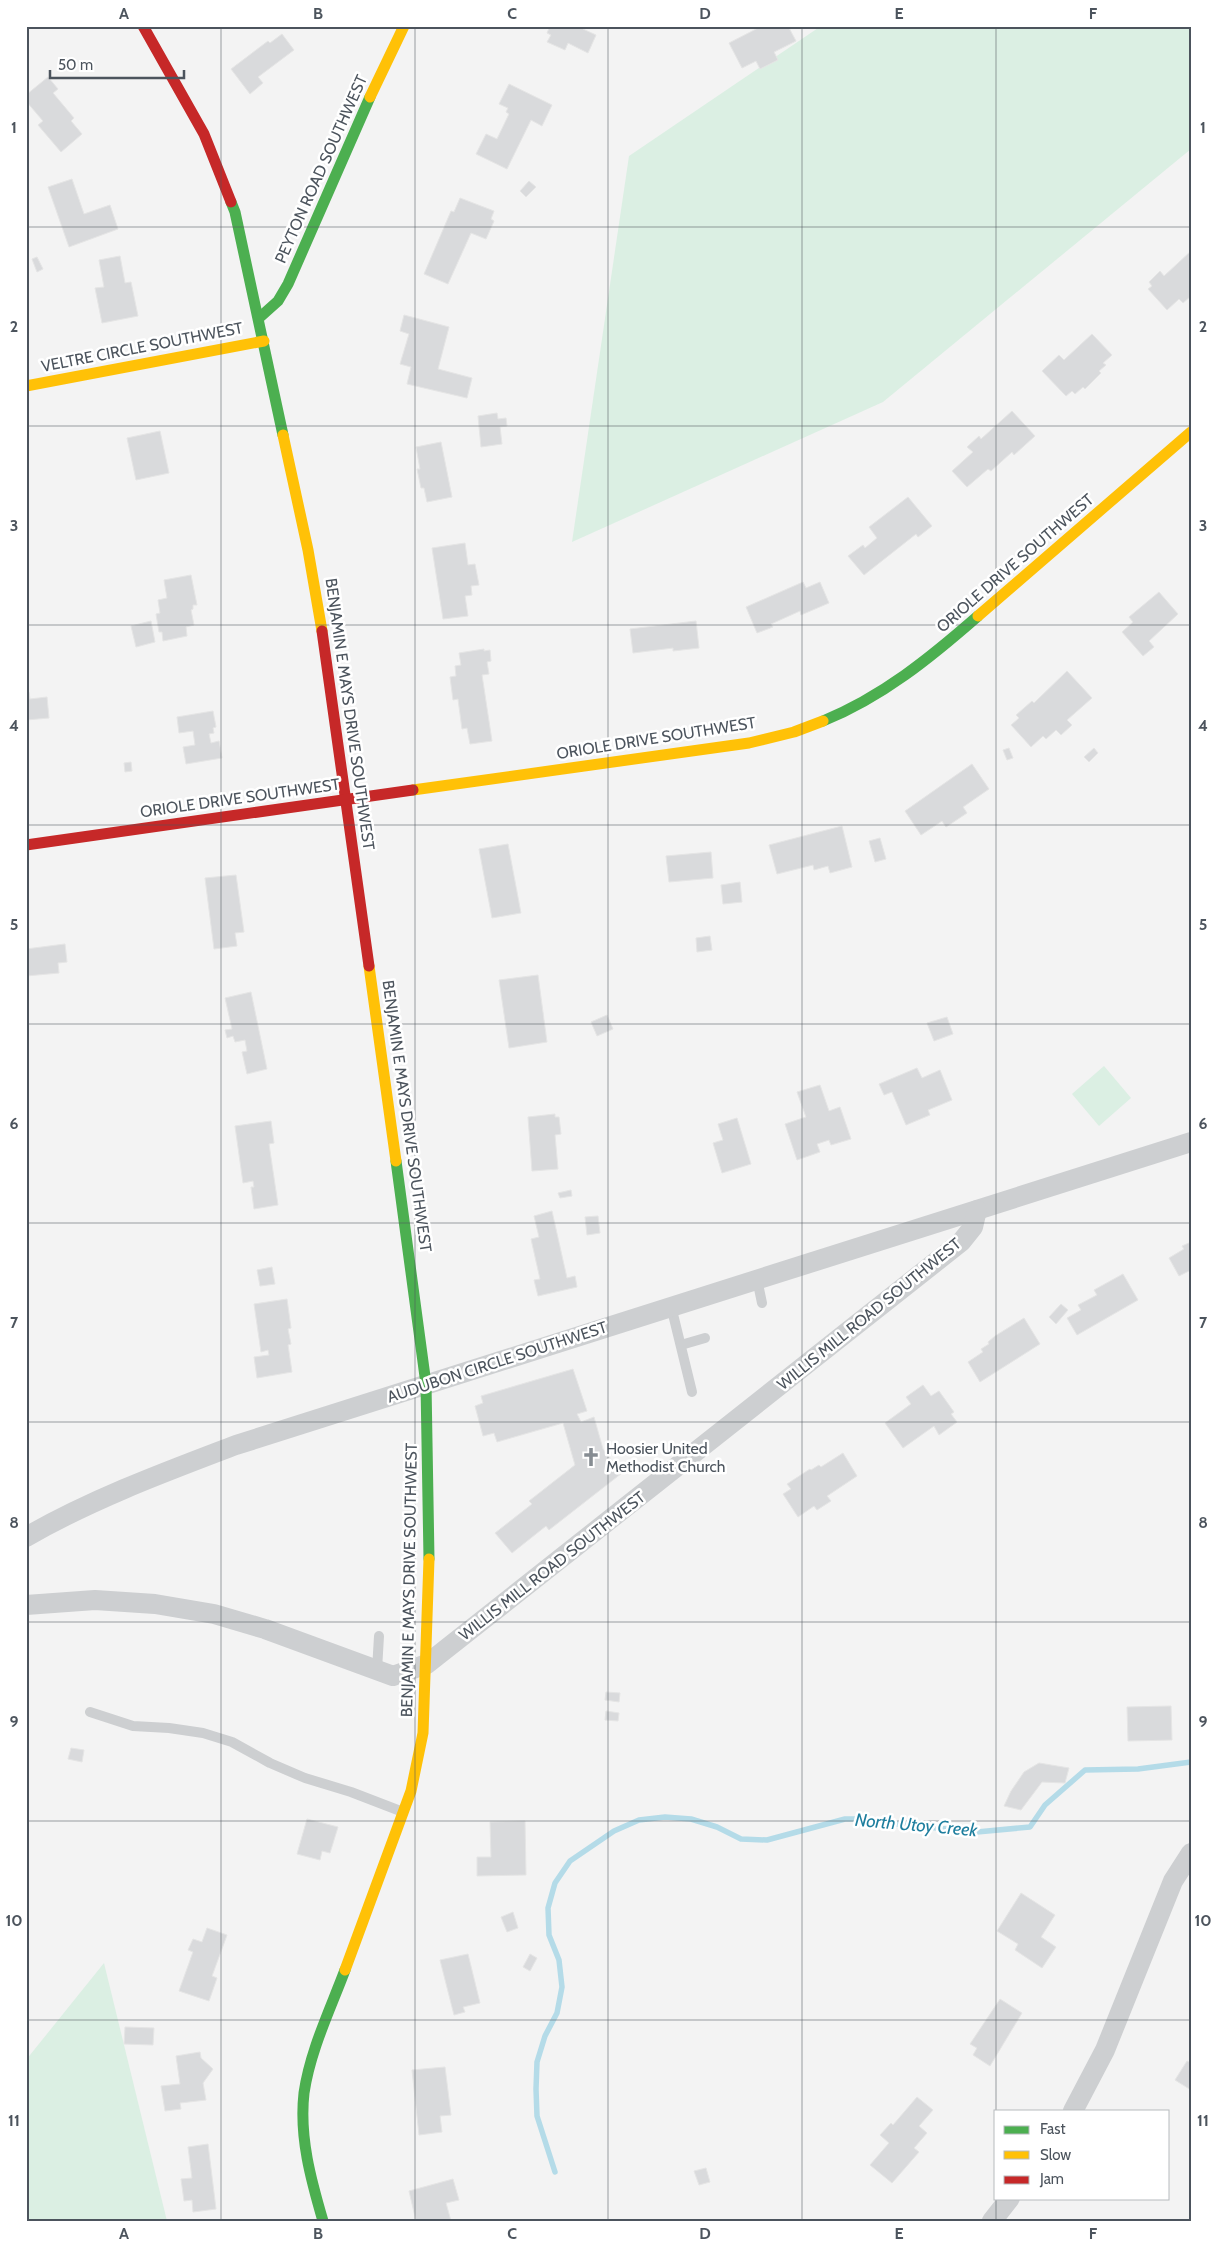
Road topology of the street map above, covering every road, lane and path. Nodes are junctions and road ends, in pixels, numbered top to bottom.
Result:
1 (142, 26) edge
2 (404, 26) edge
3 (259, 318) junction
4 (264, 340) junction
5 (26, 386) edge
6 (1191, 432) edge
7 (348, 800) junction
8 (26, 845) edge
9 (1191, 1142) edge
10 (977, 1210) junction
11 (757, 1280) junction
12 (762, 1303) dead end
13 (671, 1306) junction
14 (705, 1338) dead end
15 (680, 1345) junction
16 (426, 1384) junction
17 (692, 1392) dead end
18 (26, 1537) edge
19 (26, 1605) edge
20 (379, 1636) dead end
21 (427, 1664) junction
22 (376, 1670) junction
23 (90, 1712) dead end
24 (404, 1812) junction
25 (1191, 1853) edge
26 (1074, 2110) edge
27 (1008, 2200) edge
28 (323, 2221) edge
29 (992, 2221) edge

1 - 3 street, BENJAMIN E MAYS DRIVE SOUTHWEST
2 - 3 street, PEYTON ROAD SOUTHWEST
3 - 4 street, BENJAMIN E MAYS DRIVE SOUTHWEST
4 - 5 street, VELTRE CIRCLE SOUTHWEST
4 - 7 street, BENJAMIN E MAYS DRIVE SOUTHWEST
6 - 7 street, ORIOLE DRIVE SOUTHWEST
7 - 8 street, ORIOLE DRIVE SOUTHWEST
7 - 16 street, BENJAMIN E MAYS DRIVE SOUTHWEST
9 - 10 street
10 - 11 street, AUDUBON CIRCLE SOUTHWEST
10 - 21 street, WILLIS MILL ROAD SOUTHWEST
11 - 12 lane
11 - 13 street, AUDUBON CIRCLE SOUTHWEST
13 - 15 lane
13 - 16 street, AUDUBON CIRCLE SOUTHWEST
14 - 15 lane
15 - 17 lane
16 - 18 street, AUDUBON CIRCLE SOUTHWEST
16 - 21 street, BENJAMIN E MAYS DRIVE SOUTHWEST
19 - 22 street, WILLIS MILL ROAD SOUTHWEST
20 - 22 lane
21 - 22 street, WILLIS MILL ROAD SOUTHWEST
21 - 24 street, BENJAMIN E MAYS DRIVE SOUTHWEST
23 - 24 lane
24 - 28 street, BENJAMIN E MAYS DRIVE SOUTHWEST
25 - 26 street
27 - 29 street

